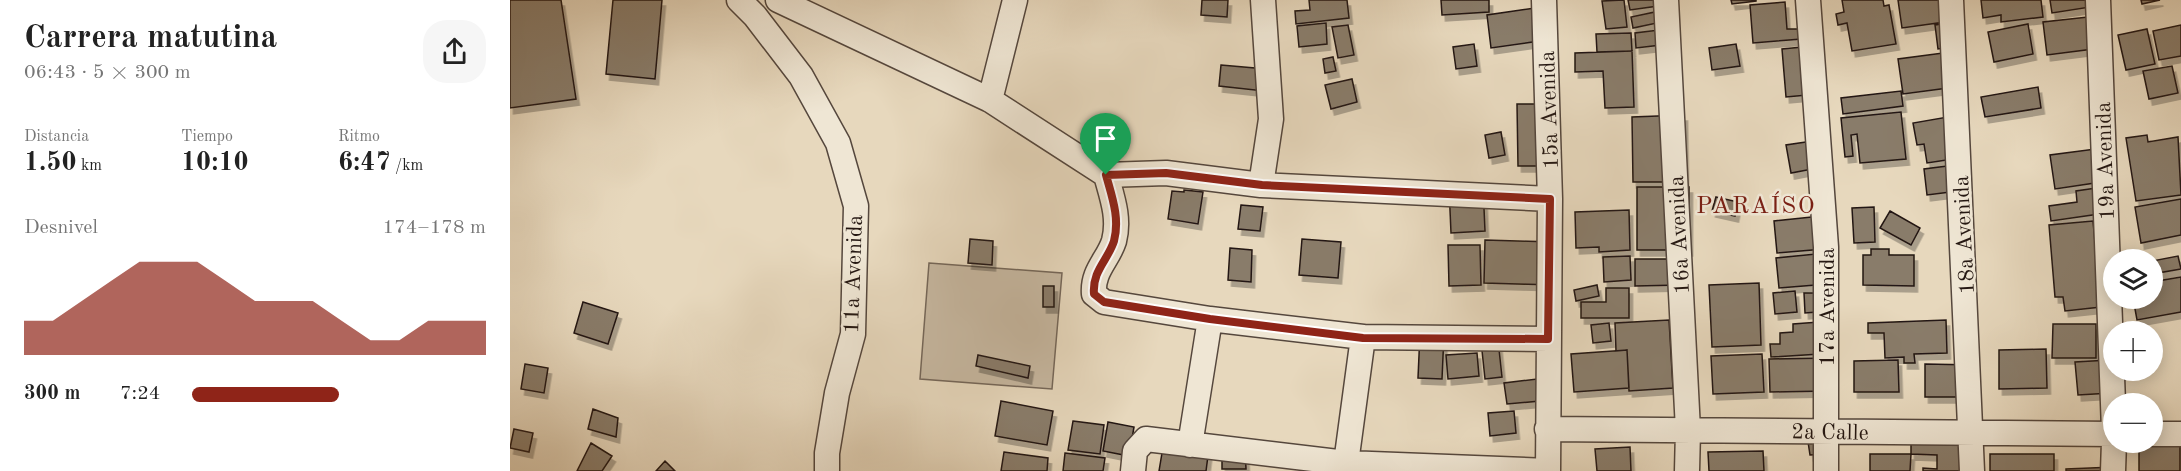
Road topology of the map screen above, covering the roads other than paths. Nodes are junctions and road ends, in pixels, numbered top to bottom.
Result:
1 (739, 0) edge
2 (778, 0) edge
3 (1015, 0) edge
4 (1263, 0) edge
5 (1544, 0) edge
6 (1666, 0) edge
7 (1808, 0) edge
8 (1952, 0) edge
9 (2098, 0) edge
10 (990, 100) junction
11 (1106, 175) junction
12 (1262, 185) junction
13 (1550, 199) junction
14 (1210, 319) junction
15 (1363, 338) junction
16 (1548, 339) junction
17 (2113, 393) edge
18 (1547, 429) junction
19 (1688, 430) junction
20 (1826, 431) junction
21 (2103, 432) edge
22 (1972, 433) junction
23 (2163, 434) edge
24 (2181, 434) edge
25 (1190, 445) junction
26 (2114, 453) edge
27 (1278, 463) edge
28 (1346, 463) junction
29 (1411, 469) edge
30 (828, 471) edge
31 (1133, 471) edge
32 (1548, 471) edge
33 (1687, 471) edge
34 (1826, 471) edge
35 (1972, 471) edge
36 (2113, 471) edge

1 - 30 street, 11a Avenida
2 - 10 street
3 - 10 street
4 - 12 street
5 - 13 street, 15a Avenida
6 - 19 street, 16a Avenida
7 - 20 street, 17a Avenida
8 - 22 street, 18a Avenida
9 - 17 street, 19a Avenida
10 - 11 street
11 - 12 street
11 - 14 street
12 - 13 street
13 - 16 street, 15a Avenida
14 - 15 street
14 - 25 street
15 - 16 street
15 - 28 street
16 - 18 street, 15a Avenida
18 - 19 street, 2a Calle
18 - 32 street, 15a Avenida
19 - 20 street, 2a Calle
19 - 33 street, 16a Avenida
20 - 22 street, 2a Calle
20 - 34 street, 17a Avenida
21 - 22 street, 2a Calle
22 - 35 street, 18a Avenida
23 - 24 street
25 - 27 street
25 - 31 street
26 - 36 street
27 - 28 street
28 - 29 street
29 - 32 street

